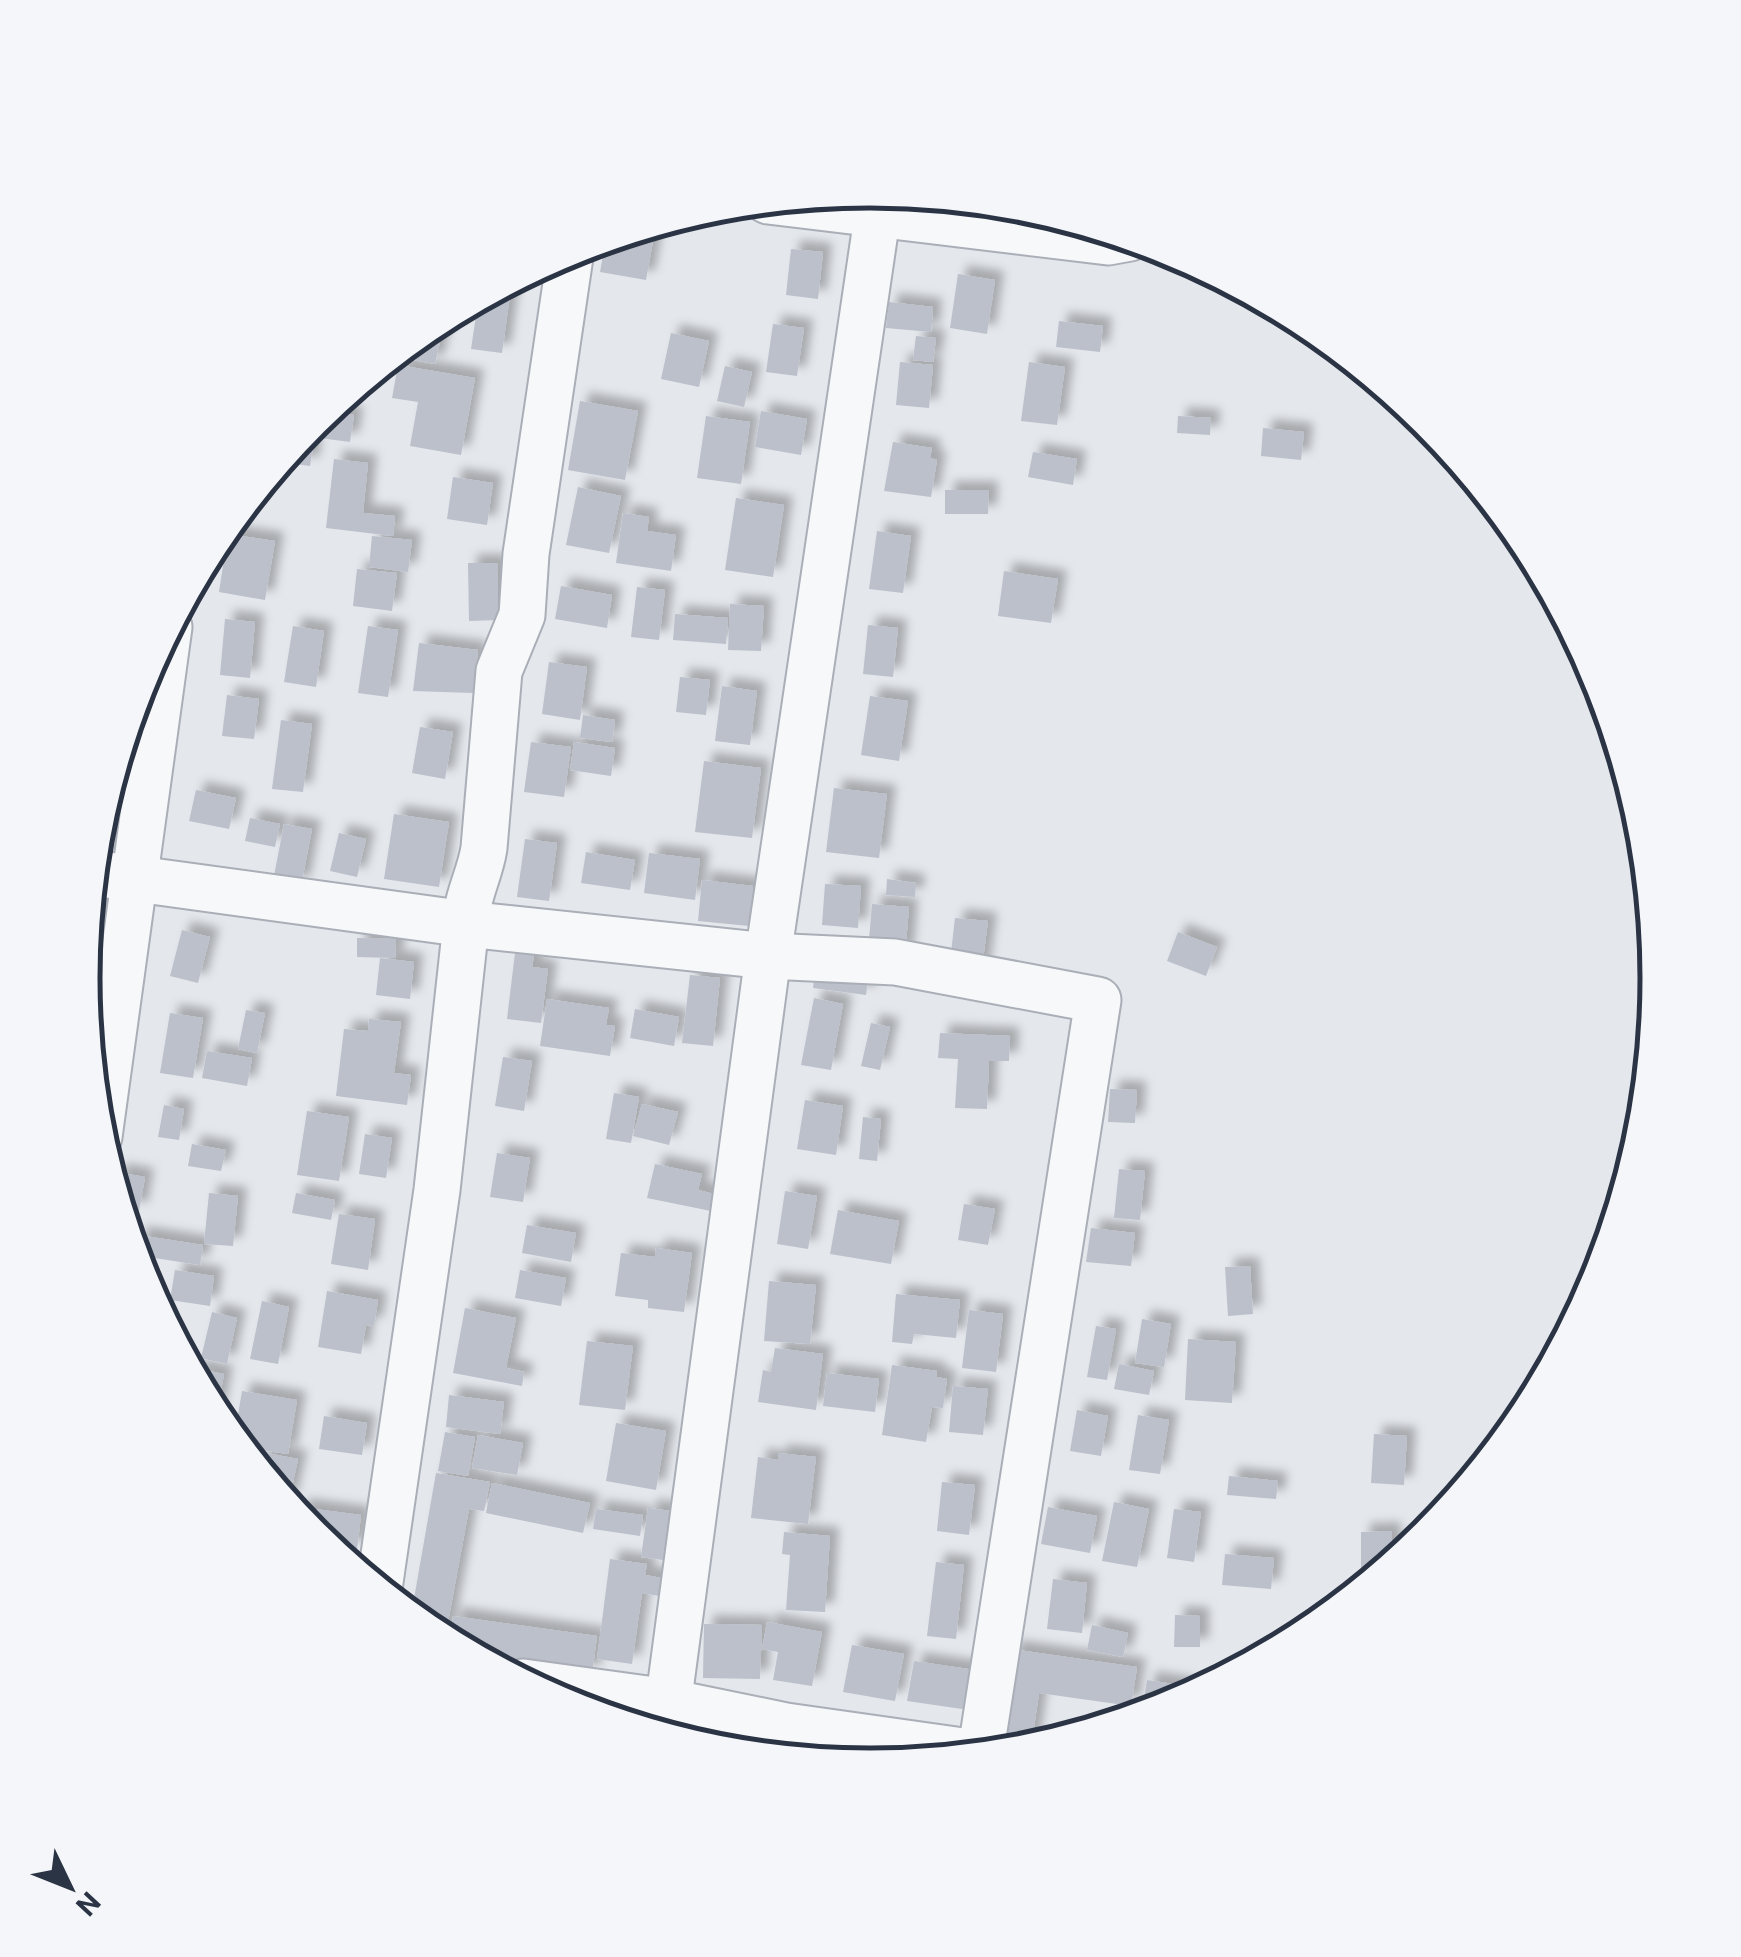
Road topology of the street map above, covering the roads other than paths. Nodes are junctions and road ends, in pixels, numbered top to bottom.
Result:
1 (879, 208) edge
2 (932, 211) edge
3 (1080, 237) edge
4 (568, 270) edge
5 (152, 701) edge
6 (113, 875) edge
7 (466, 924) junction
8 (768, 956) junction
9 (104, 1047) edge
10 (381, 1574) edge
11 (621, 1707) edge
12 (667, 1719) edge
13 (986, 1740) edge
14 (929, 1746) edge

1 - 8 street
2 - 3 street
4 - 7 street
5 - 6 street
6 - 7 street
6 - 9 street
7 - 8 street
7 - 10 street
8 - 12 street
8 - 13 street
11 - 12 street
12 - 14 street

